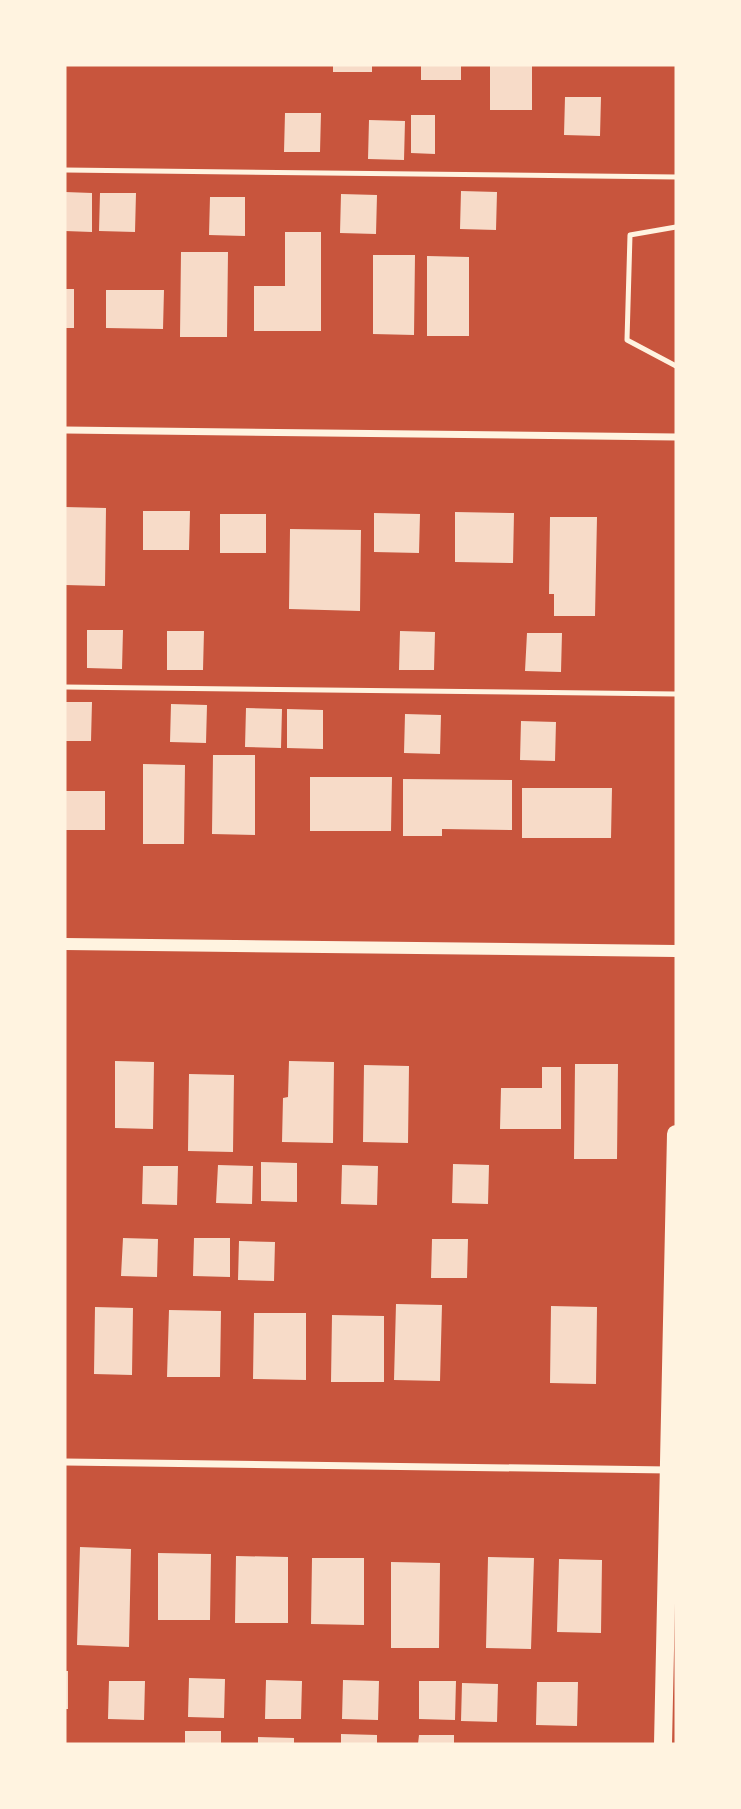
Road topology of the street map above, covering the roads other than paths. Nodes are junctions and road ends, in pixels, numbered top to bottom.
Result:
1 (65, 170) edge
2 (676, 177) edge
3 (676, 227) edge
4 (676, 366) edge
5 (65, 430) edge
6 (676, 438) edge
7 (65, 687) edge
8 (676, 694) edge
9 (65, 944) edge
10 (676, 951) edge
11 (676, 1134) edge
12 (675, 1222) edge
13 (65, 1462) edge
14 (672, 1470) edge
15 (663, 1744) edge

1 - 2 lane
3 - 4 lane
5 - 6 street
7 - 8 lane
9 - 10 street
11 - 12 main road
12 - 14 main road
13 - 14 street
14 - 15 main road

